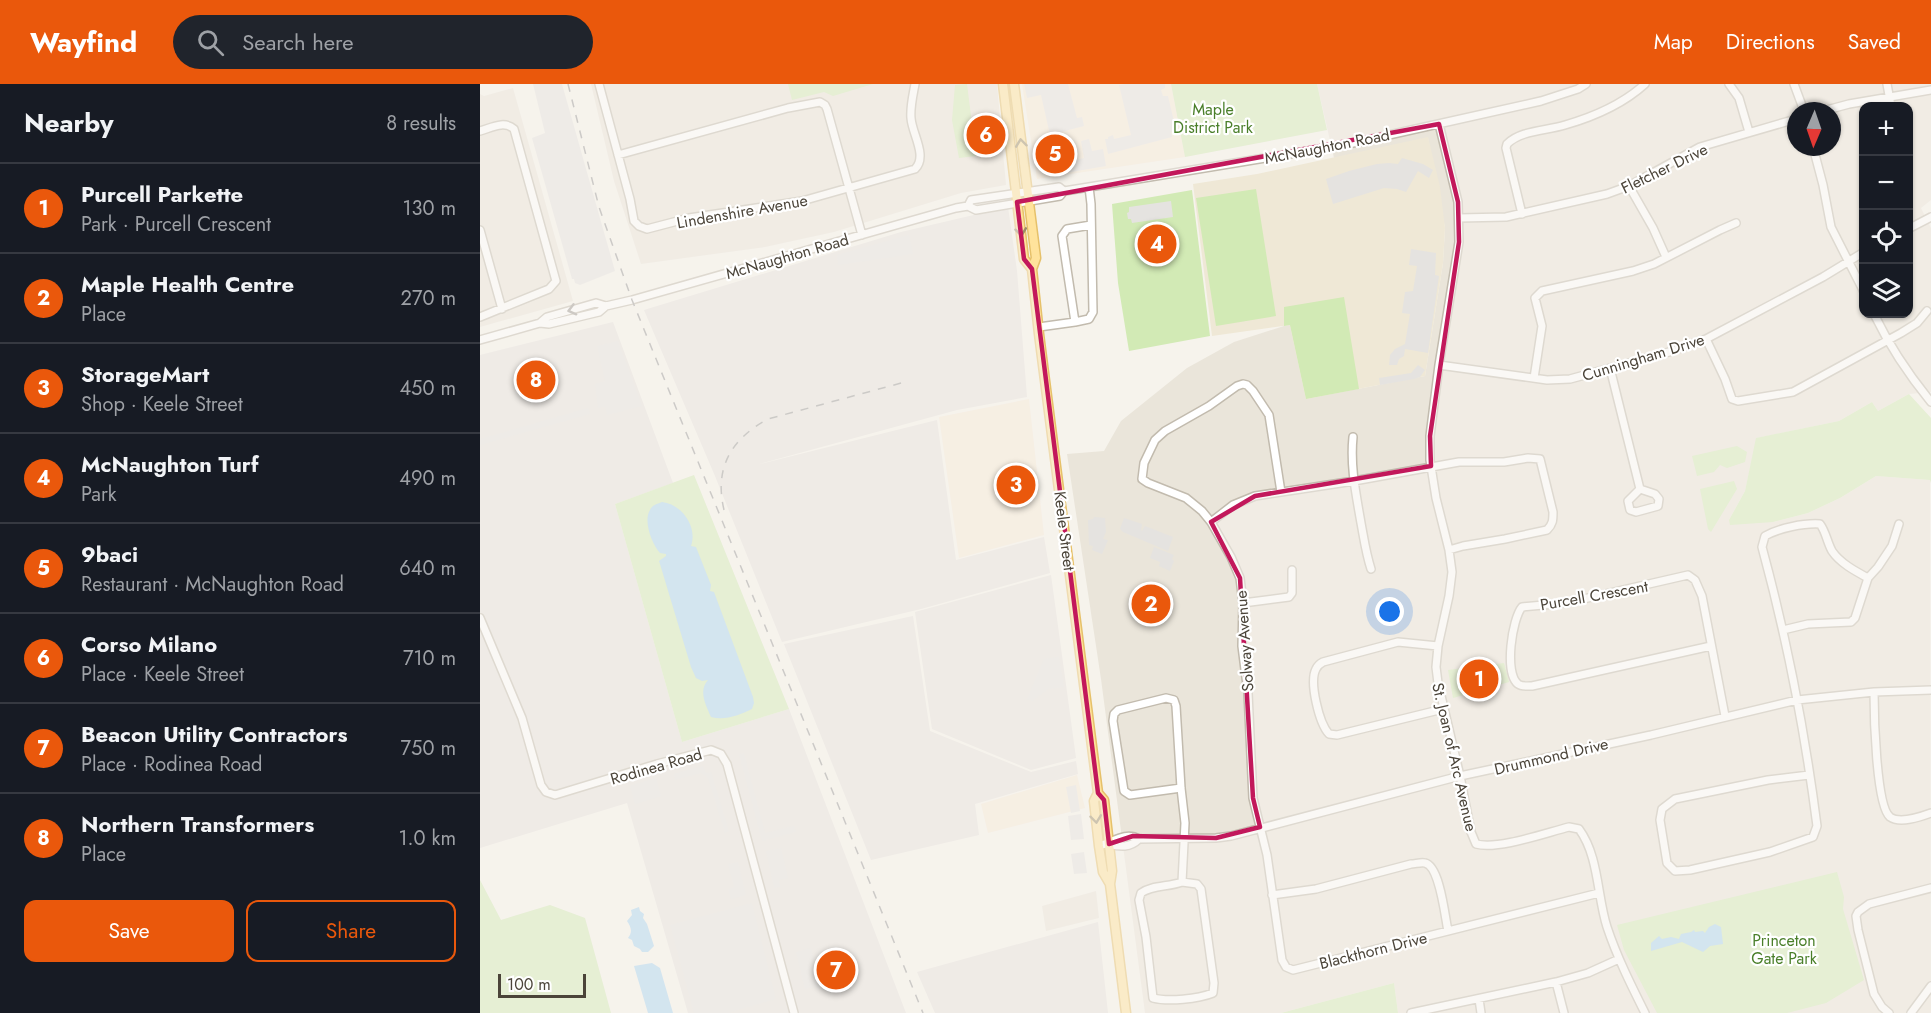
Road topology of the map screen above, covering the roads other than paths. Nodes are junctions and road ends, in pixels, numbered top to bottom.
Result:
1 (599, 84) edge
2 (915, 84) edge
3 (1003, 84) edge
4 (1014, 84) edge
5 (1586, 84) edge
6 (1645, 84) edge
7 (1730, 84) edge
8 (1794, 84) edge
9 (1887, 84) edge
10 (1931, 90) edge
11 (1890, 98) junction
12 (1801, 102) edge
13 (1890, 102) edge
14 (1841, 106) edge
15 (1787, 121) edge
16 (1439, 124) junction
17 (480, 131) edge
18 (1749, 132) junction
19 (618, 154) junction
20 (1815, 156) edge
21 (1629, 186) junction
22 (1089, 187) junction
23 (848, 188) junction
24 (1027, 196) junction
25 (1016, 198) junction
26 (1522, 214) junction
27 (1931, 216) edge
28 (1459, 218) junction
29 (1736, 223) dead end
30 (1091, 225) junction
31 (1913, 226) edge
32 (480, 230) edge
33 (862, 235) junction
34 (1859, 254) edge
35 (1666, 257) junction
36 (1847, 262) junction
37 (1032, 268) junction
38 (1859, 284) edge
39 (502, 309) junction
40 (1927, 311) dead end
41 (480, 317) edge
42 (1876, 318) edge
43 (1075, 322) junction
44 (1039, 327) junction
45 (1706, 339) junction
46 (480, 340) edge
47 (1887, 341) junction
48 (1439, 365) junction
49 (1610, 368) junction
50 (1534, 378) junction
51 (1931, 402) edge
52 (1353, 437) dead end
53 (1431, 466) junction
54 (1354, 481) junction
55 (1640, 489) dead end
56 (1281, 492) junction
57 (1211, 522) junction
58 (1899, 524) dead end
59 (1449, 550) junction
60 (1371, 569) dead end
61 (1292, 570) dead end
62 (1868, 578) junction
63 (1243, 603) junction
64 (480, 618) edge
65 (1783, 630) junction
66 (1438, 646) junction
67 (1711, 646) junction
68 (1931, 690) edge
69 (1874, 692) junction
70 (1797, 700) junction
71 (1443, 709) junction
72 (1725, 716) junction
73 (1809, 775) junction
74 (1460, 777) junction
75 (1181, 788) junction
76 (1098, 793) junction
77 (1931, 813) edge
78 (1260, 827) junction
79 (1184, 838) junction
80 (1109, 844) junction
81 (1099, 846) junction
82 (1182, 882) junction
83 (1110, 884) junction
84 (1931, 888) edge
85 (1599, 893) junction
86 (1272, 895) junction
87 (1448, 931) junction
88 (1619, 959) junction
89 (1556, 982) junction
90 (1931, 986) edge
91 (1479, 999) junction
92 (794, 1013) edge
93 (1126, 1013) edge
94 (1411, 1013) edge
95 (1481, 1013) edge
96 (1564, 1013) edge
97 (1645, 1013) edge
98 (1889, 1013) edge
99 (1911, 1013) edge

1 - 19 street, Lindenshire Avenue
2 - 23 street, Lindenshire Avenue
3 - 25 main road, Keele Street
24 -> 4 main road, Keele Street
5 - 16 street, McNaughton Road
6 - 26 street
7 - 18 street
8 - 12 street
9 - 11 street
10 - 11 street
11 - 13 street
11 - 14 street
15 - 18 street, Fletcher Drive
16 - 22 street, McNaughton Road
16 - 28 street, St. Joan of Arc Avenue
17 - 39 street
18 - 21 street, Fletcher Drive
19 - 23 street, Lindenshire Avenue
19 - 23 street
20 - 36 street
21 - 26 street, Fletcher Drive
21 - 35 street
22 - 24 street, McNaughton Road
22 - 30 street
23 - 33 street
24 - 25 street, McNaughton Road
24 - 37 main road, Keele Street
25 - 33 street, McNaughton Road
25 -> 37 main road, Keele Street
26 - 28 street, Fletcher Drive
27 - 31 street
28 - 48 street, St. Joan of Arc Avenue
29 - 35 street
30 - 43 street
30 - 43 street
32 - 39 street
33 - 46 street, McNaughton Road
34 - 36 street, Cunningham Drive
35 - 50 street
36 - 38 street
36 - 45 street, Cunningham Drive
37 - 44 main road, Keele Street
39 - 41 street
40 - 47 street
42 - 47 street
43 - 44 street
44 - 76 main road, Keele Street
45 - 47 street
45 - 49 street, Cunningham Drive
47 - 51 street
48 - 50 street, Cunningham Drive
48 - 53 street, St. Joan of Arc Avenue
49 - 50 street, Cunningham Drive
49 - 55 street
52 - 54 street
53 - 54 street
53 - 59 street, St. Joan of Arc Avenue
53 - 59 street
54 - 56 street
54 - 60 street
56 - 57 street
56 - 57 street, Solway Avenue
57 - 63 street, Solway Avenue
58 - 62 street
59 - 66 street, St. Joan of Arc Avenue
61 - 63 street
62 - 65 street
62 - 65 street
63 - 78 street, Solway Avenue
64 - 92 street, Rodinea Road
65 - 70 street
66 - 71 street, St. Joan of Arc Avenue
66 - 71 street
67 - 67 street, Purcell Crescent
67 - 72 street, Purcell Crescent
68 - 69 street, Drummond Drive
69 - 70 street, Drummond Drive
69 - 77 street
70 - 72 street, Drummond Drive
70 - 73 street
71 - 74 street, St. Joan of Arc Avenue
72 - 74 street, Drummond Drive
73 - 73 street
74 - 78 street, Drummond Drive
74 - 85 street, St. Joan of Arc Avenue
75 - 75 street
75 - 79 street
76 - 80 main road, Keele Street
76 -> 81 main road, Keele Street
78 - 79 street, Drummond Drive
78 - 86 street, Blackthorn Drive
79 - 80 street, Drummond Drive
79 - 82 street
80 - 81 street, Drummond Drive
80 - 83 main road, Keele Street
81 - 83 main road, Keele Street
82 - 82 street
83 - 93 main road, Keele Street
84 - 98 street
85 - 87 street, Blackthorn Drive
85 - 88 street, St. Joan of Arc Avenue
86 - 87 street
86 - 87 street, Blackthorn Drive
88 - 89 street
88 - 97 street, St. Joan of Arc Avenue
89 - 91 street
89 - 96 street
90 - 99 street
91 - 94 street
91 - 95 street

